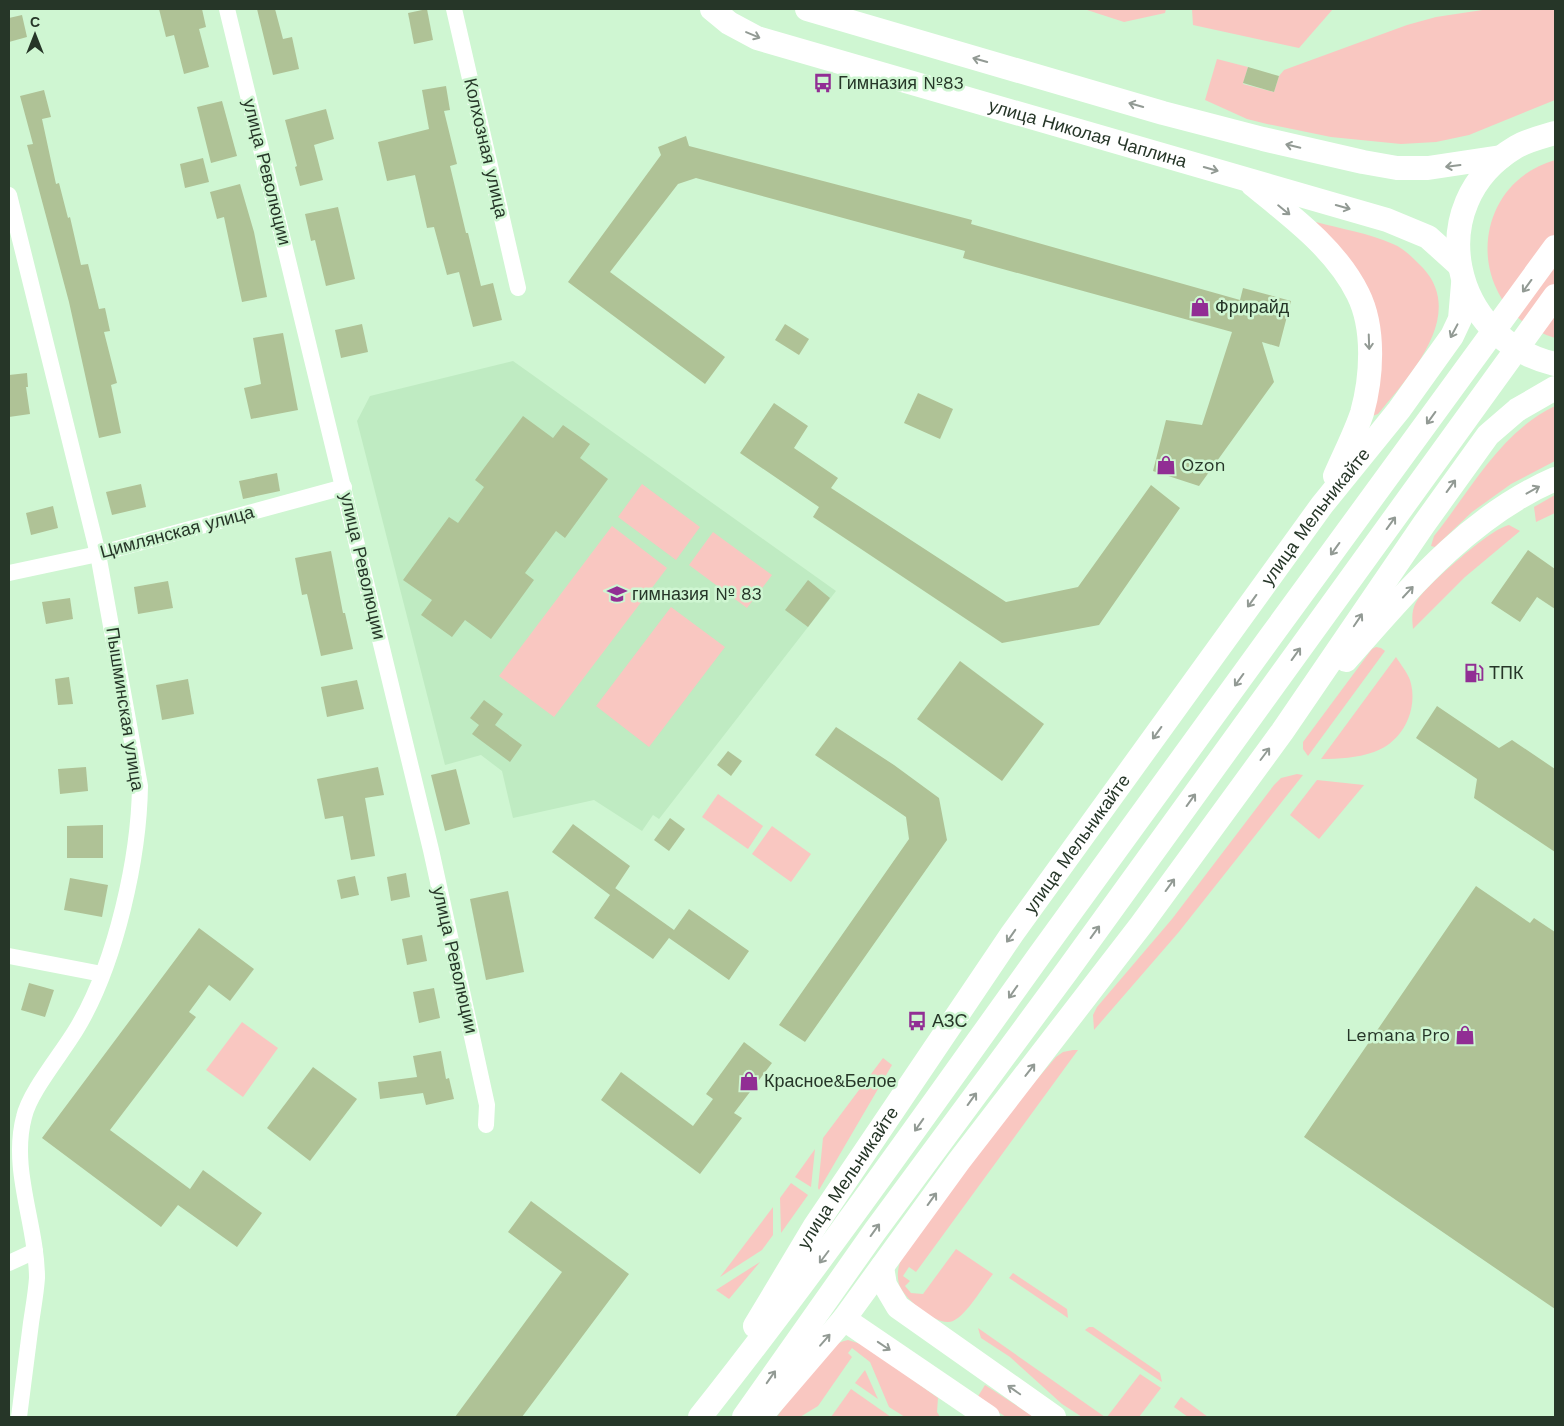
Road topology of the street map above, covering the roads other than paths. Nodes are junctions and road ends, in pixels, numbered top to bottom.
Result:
1 (227, 9) edge
2 (454, 9) edge
3 (712, 9) edge
4 (807, 9) edge
5 (1548, 134) edge
6 (1501, 157) junction
7 (1246, 179) junction
8 (9, 195) edge
9 (1555, 247) edge
10 (1461, 274) junction
11 (518, 288) dead end
12 (1555, 296) edge
13 (1555, 364) edge
14 (1555, 388) edge
15 (1555, 479) edge
16 (344, 487) junction
17 (1322, 505) junction
18 (98, 554) junction
19 (9, 573) edge
20 (1282, 732) junction
21 (9, 956) edge
22 (102, 974) junction
23 (486, 1125) dead end
24 (35, 1251) junction
25 (9, 1263) edge
26 (882, 1267) junction
27 (844, 1319) junction
28 (20, 1417) edge
29 (700, 1417) edge
30 (744, 1417) edge
31 (760, 1417) edge
32 (988, 1417) edge
33 (1054, 1417) edge

1 - 16 street, улица Революции
2 - 11 street, Колхозная улица
3 -> 7 main road, улица Николая Чаплина
6 -> 4 main road
5 - 6 main road
6 - 10 main road, улица Мельникайте
7 -> 10 main road, улица Николая Чаплина
7 -> 17 main road
8 - 18 street, Пышминская улица
9 -> 29 main road, улица Мельникайте
10 - 13 main road
10 -> 17 main road, улица Мельникайте
30 -> 12 main road
20 -> 14 main road
20 -> 15 main road
16 - 18 street, Цимлянская улица
16 - 23 street, улица Революции
17 -> 29 main road, улица Мельникайте
18 - 19 street, Цимлянская улица
18 - 22 street, Пышминская улица
26 -> 20 main road
21 - 22 street
22 - 24 street, Пышминская улица
24 - 25 street
24 - 28 street, Пышминская улица
26 - 27 main road
33 -> 26 main road
31 -> 27 main road
27 -> 32 main road

